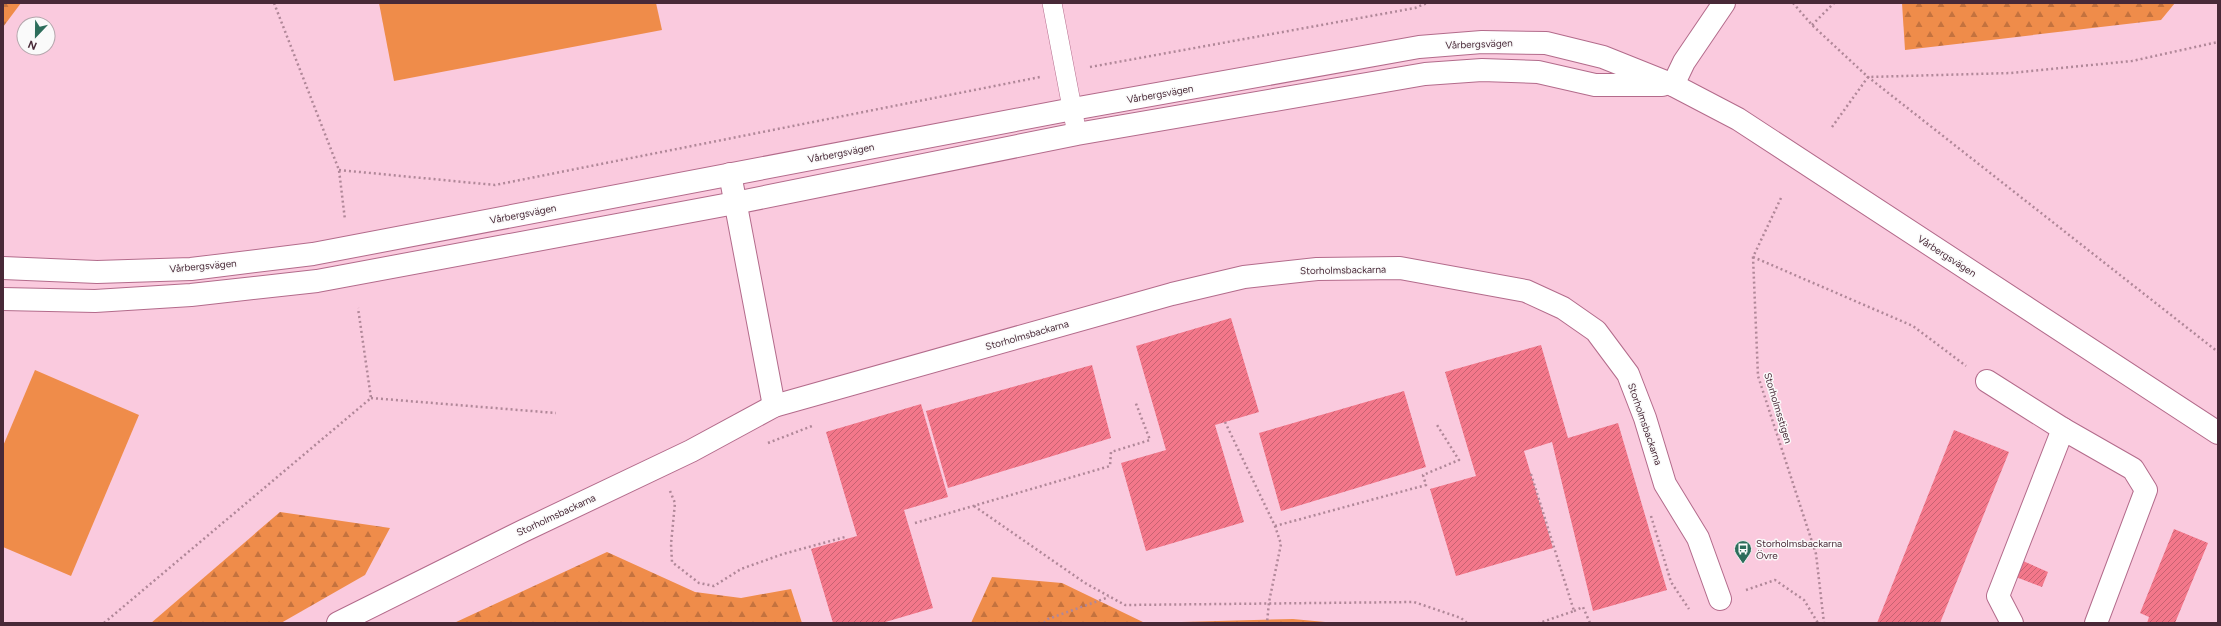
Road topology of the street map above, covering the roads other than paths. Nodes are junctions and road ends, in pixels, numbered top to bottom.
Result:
1 (1052, 3) edge
2 (1724, 3) edge
3 (1673, 85) junction
4 (1073, 109) junction
5 (1077, 134) junction
6 (730, 174) junction
7 (735, 203) junction
8 (3, 268) edge
9 (3, 299) edge
10 (1987, 381) road end
11 (774, 406) junction
12 (2064, 429) junction
13 (2218, 433) edge
14 (1720, 599) road end
15 (338, 623) edge
16 (2012, 623) edge
17 (2096, 623) edge

1 - 4 lane
2 - 3 street
3 - 4 street, Vårbergsvägen
3 - 5 street, Vårbergsvägen
3 - 13 street, Vårbergsvägen
4 - 5 lane
4 - 6 street, Vårbergsvägen
5 - 7 street, Vårbergsvägen
6 - 7 street
6 - 8 street, Vårbergsvägen
7 - 9 street, Vårbergsvägen
7 - 11 street
10 - 12 street
11 - 14 street, Storholmsbackarna
11 - 15 street, Storholmsbackarna
12 - 16 street
12 - 17 street

